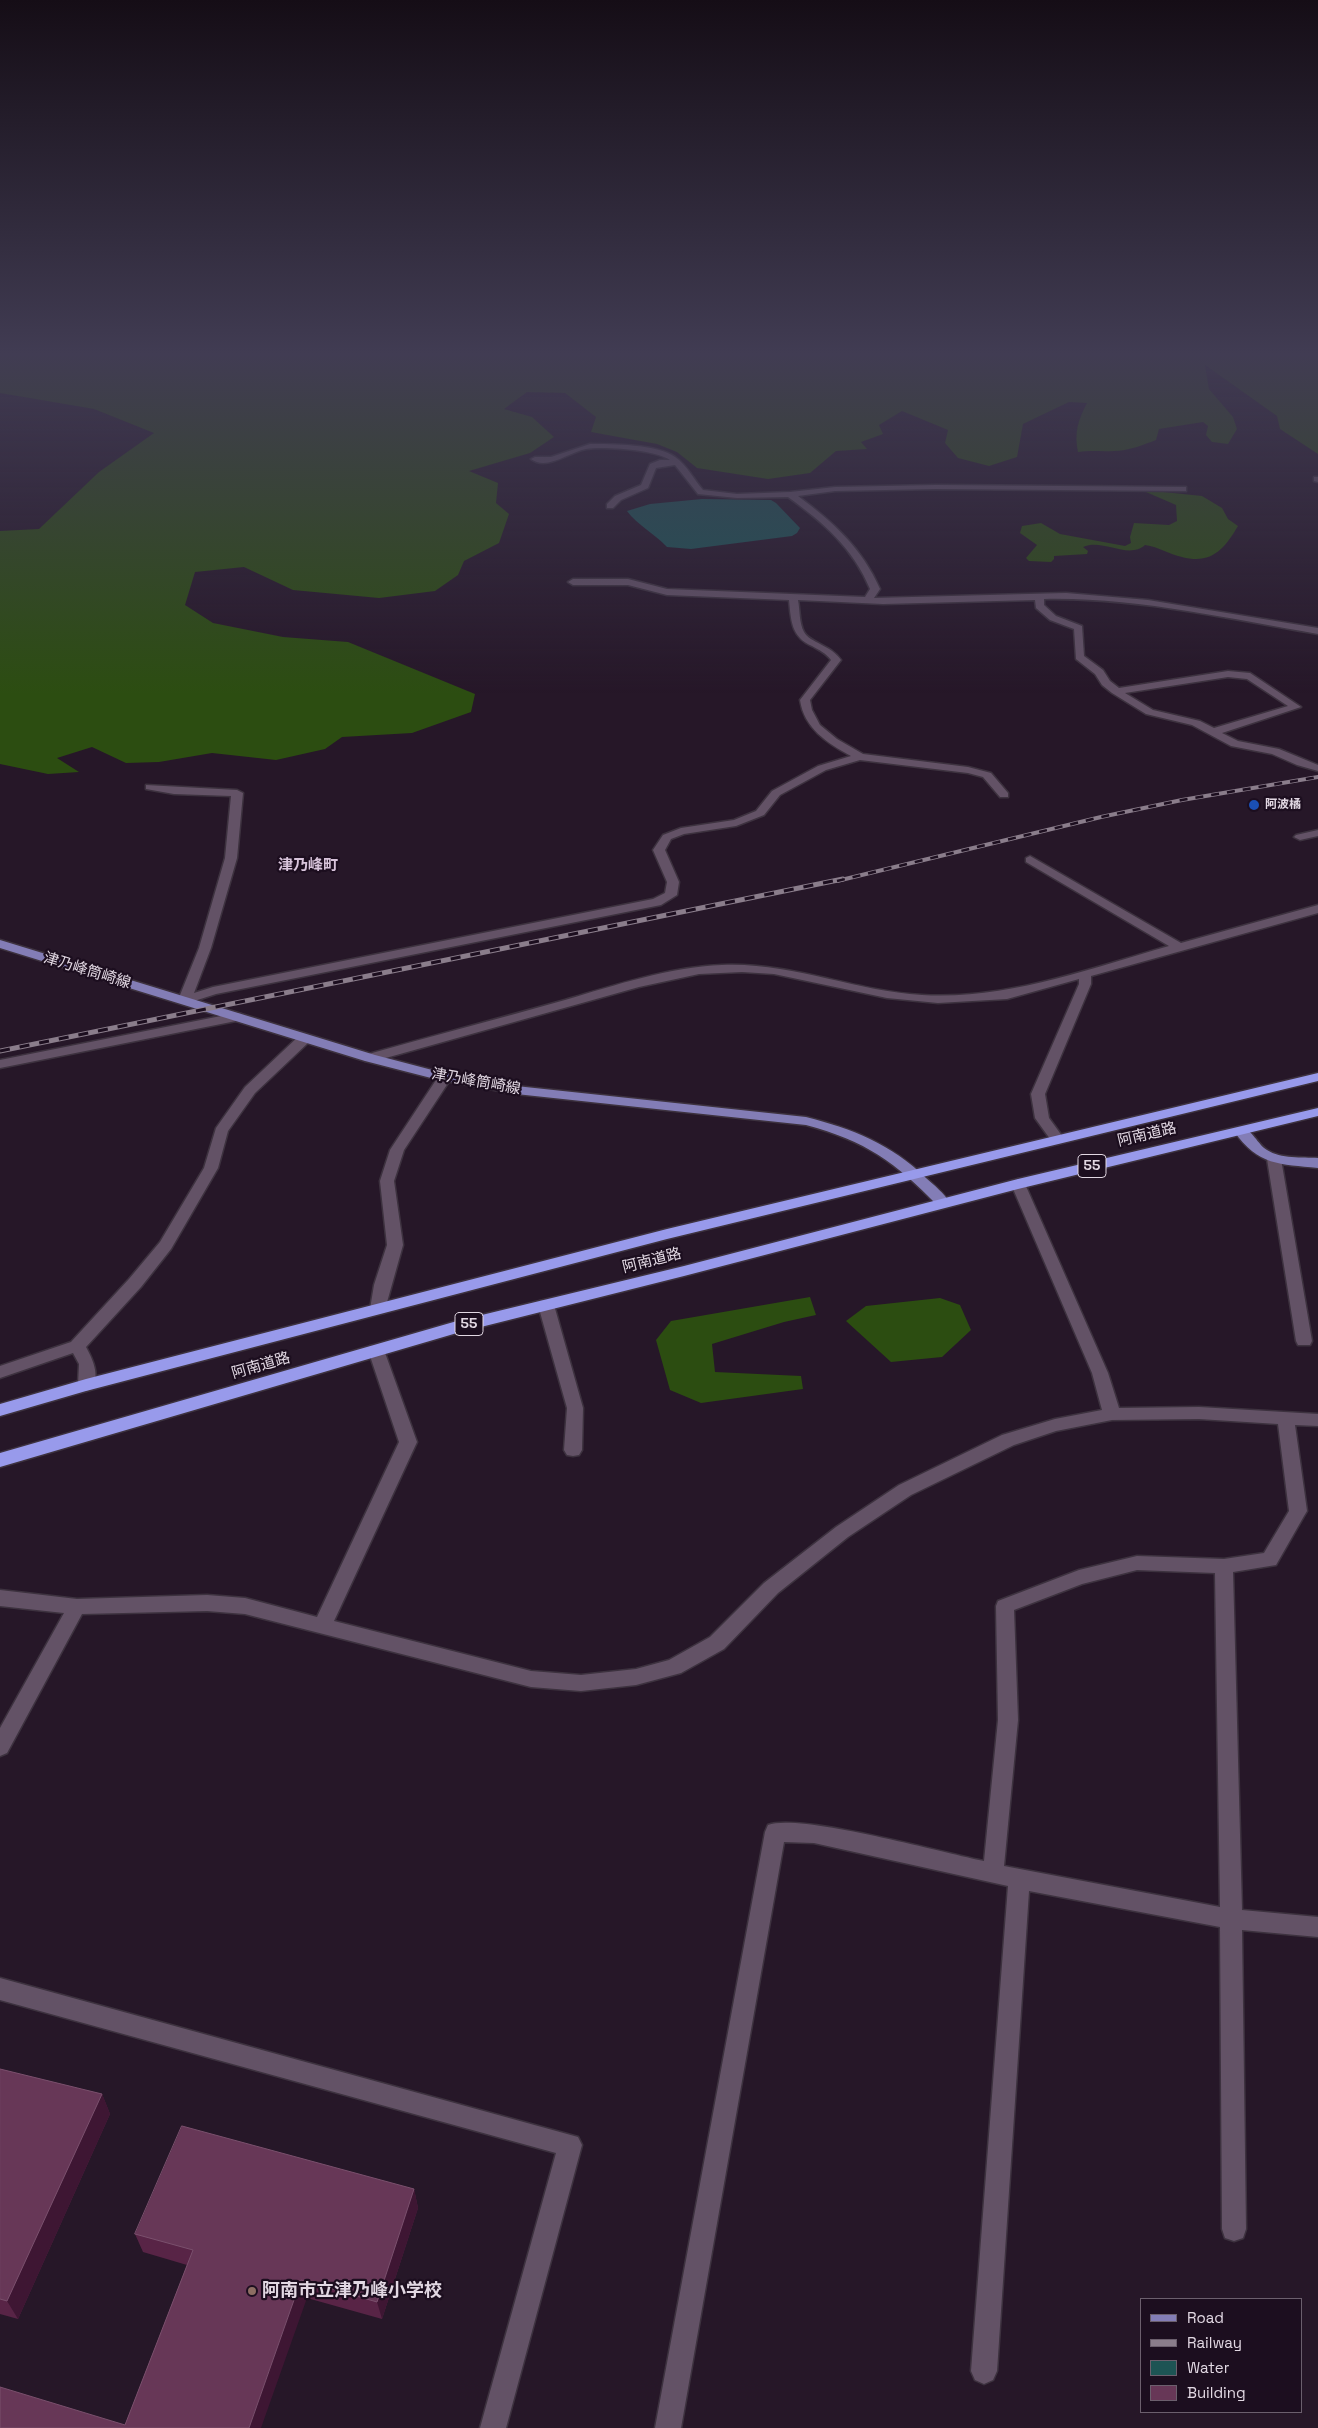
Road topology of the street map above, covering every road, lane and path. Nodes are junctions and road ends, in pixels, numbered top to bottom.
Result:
1 (651, 467) edge
2 (681, 467) edge
3 (1183, 489) dead end
4 (790, 494) junction
5 (610, 506) dead end
6 (573, 582) dead end
7 (793, 596) junction
8 (1040, 597) junction
9 (868, 600) junction
10 (1318, 631) edge
11 (1116, 691) junction
12 (1213, 732) junction
13 (860, 757) junction
14 (1318, 768) edge
15 (150, 787) dead end
16 (1004, 795) dead end
17 (1318, 833) edge
18 (1300, 837) dead end
19 (1030, 860) dead end
20 (1316, 912) edge
21 (0, 944) edge
22 (1179, 947) junction
23 (1085, 974) junction
24 (185, 1000) junction
25 (236, 1016) junction
26 (305, 1038) junction
27 (370, 1058) junction
28 (0, 1064) edge
29 (445, 1077) junction
30 (1318, 1077) edge
31 (1318, 1112) edge
32 (1241, 1131) junction
33 (1058, 1140) junction
34 (1274, 1159) junction
35 (1318, 1163) edge
36 (915, 1174) junction
37 (1018, 1184) junction
38 (943, 1203) junction
39 (546, 1305) junction
40 (378, 1309) junction
41 (1304, 1341) dead end
42 (77, 1346) junction
43 (376, 1350) junction
44 (0, 1372) edge
45 (86, 1385) junction
46 (0, 1410) edge
47 (1112, 1414) junction
48 (1286, 1419) junction
49 (1318, 1420) edge
50 (573, 1450) dead end
51 (0, 1460) edge
52 (1224, 1566) junction
53 (0, 1598) edge
54 (77, 1607) junction
55 (322, 1627) junction
56 (0, 1747) edge
57 (993, 1873) junction
58 (1019, 1878) junction
59 (1231, 1918) junction
60 (1318, 1927) edge
61 (0, 1989) edge
62 (1234, 2229) dead end
63 (984, 2371) dead end
64 (494, 2428) edge
65 (668, 2428) edge

1 - 5 street
2 - 4 street
3 - 4 street
4 - 9 street
6 - 7 street
7 - 9 street
7 - 13 street
8 - 9 street
8 - 10 street
8 - 11 street
11 - 12 street
11 - 12 street
12 - 14 street
13 - 16 street
13 - 24 street
15 - 24 street
17 - 18 street
19 - 22 street
20 - 22 street
21 - 24 main road, 津乃峰筒崎線
22 - 23 street
23 - 27 street
23 - 33 street
24 - 25 main road, 津乃峰筒崎線
25 - 26 main road, 津乃峰筒崎線
25 - 28 street
26 - 27 main road, 津乃峰筒崎線
26 - 42 street
27 - 29 main road, 津乃峰筒崎線
29 - 36 main road, 津乃峰筒崎線
29 - 40 street
30 - 33 highway, 阿南道路 / 55
31 - 32 highway, 阿南道路 / 55
32 - 34 main road
32 - 37 highway, 阿南道路 / 55
33 - 36 highway, 阿南道路 / 55
34 - 35 main road
34 - 41 street
36 - 38 main road, 津乃峰筒崎線
36 - 40 highway, 阿南道路 / 55
37 - 38 highway, 阿南道路 / 55
37 - 47 street
38 - 39 highway, 阿南道路 / 55
39 - 43 highway, 阿南道路 / 55
39 - 50 street
40 - 45 highway, 阿南道路 / 55
42 - 44 street
42 - 45 street
43 - 51 highway, 阿南道路 / 55
43 - 55 street
45 - 46 highway, 阿南道路 / 55
47 - 48 street
47 - 55 street
48 - 49 street
48 - 52 street
52 - 57 street
52 - 59 street
53 - 54 street
54 - 55 street
54 - 56 street
57 - 58 street
57 - 65 street
58 - 59 street
58 - 63 street
59 - 60 street
59 - 62 street
61 - 64 street

